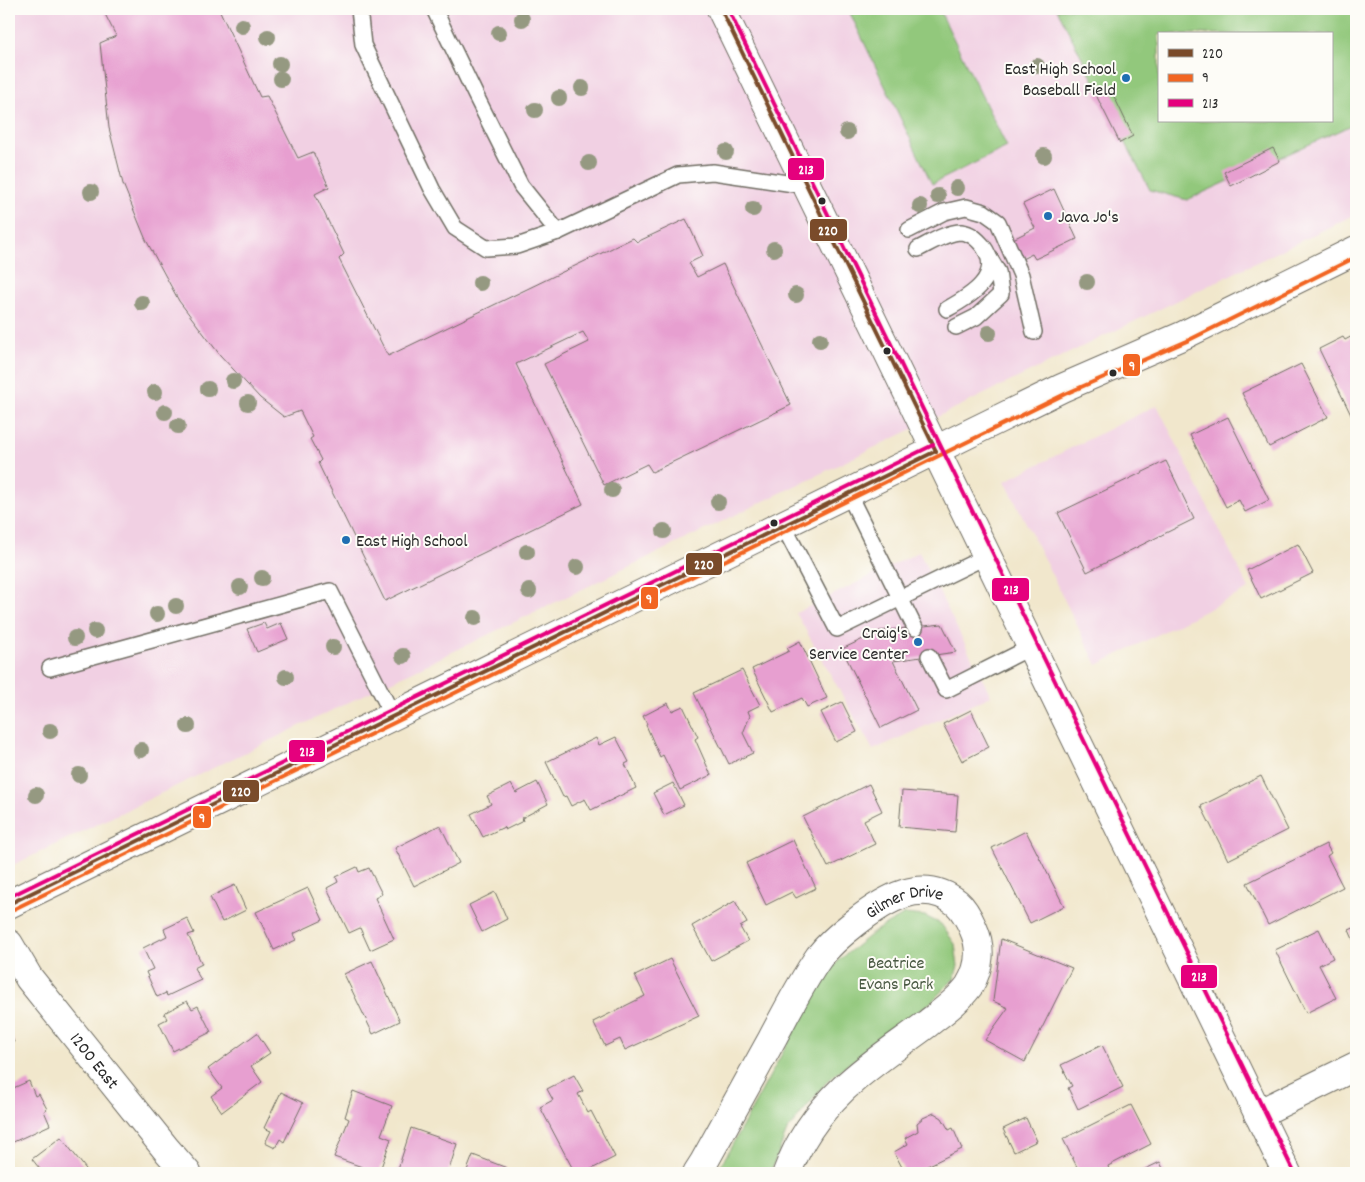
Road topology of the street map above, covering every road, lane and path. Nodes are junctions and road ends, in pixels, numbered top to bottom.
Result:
1 (358, 9) edge
2 (434, 9) edge
3 (721, 9) edge
4 (807, 186) junction
5 (909, 230) dead end
6 (558, 232) junction
7 (918, 249) dead end
8 (1356, 250) edge
9 (986, 251) junction
10 (947, 309) dead end
11 (956, 327) dead end
12 (1034, 332) dead end
13 (936, 451) junction
14 (848, 493) junction
15 (784, 524) junction
16 (987, 556) junction
17 (900, 598) junction
18 (915, 628) dead end
19 (1031, 647) junction
20 (929, 656) dead end
21 (50, 668) dead end
22 (393, 716) junction
23 (9, 904) edge
24 (9, 944) edge
25 (1356, 1066) edge
26 (1258, 1114) junction
27 (188, 1173) edge
28 (697, 1173) edge
29 (787, 1173) edge
30 (1287, 1173) edge

1 - 6 lane
2 - 6 lane
3 - 4 street
4 - 6 lane
4 - 13 street
5 - 12 lane
7 - 9 lane
8 - 13 street
9 - 10 lane
9 - 11 lane
13 - 14 street
13 - 16 street
14 - 15 street
14 - 17 lane
15 - 17 lane
15 - 22 street
16 - 17 lane
16 - 19 street
17 - 18 lane
19 - 20 lane
19 - 26 street
21 - 22 lane
22 - 23 street
24 - 27 street, 1200 East
25 - 26 street
26 - 30 street
28 - 29 street, Gilmer Drive

